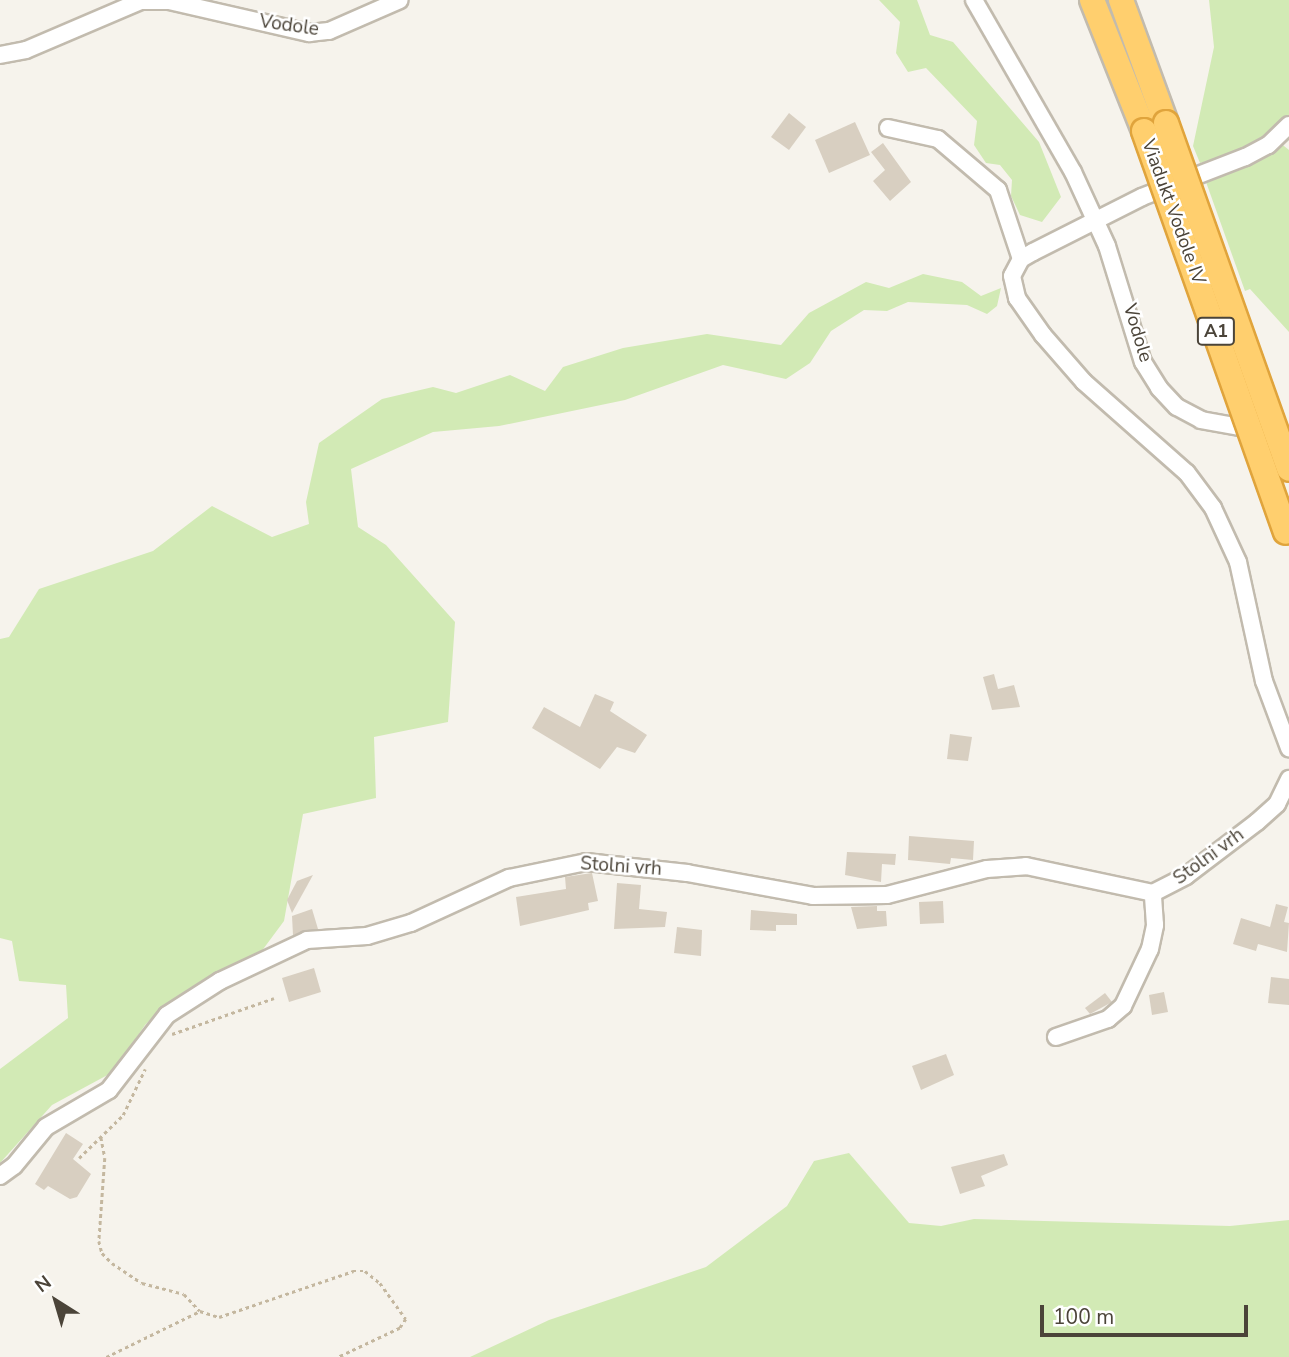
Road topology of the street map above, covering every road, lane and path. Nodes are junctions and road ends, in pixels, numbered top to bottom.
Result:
1 (400, 0) edge
2 (974, 0) edge
3 (1092, 0) edge
4 (1121, 0) edge
5 (0, 55) edge
6 (1289, 125) edge
7 (1155, 127) junction
8 (888, 128) dead end
9 (1097, 222) junction
10 (1021, 259) junction
11 (1289, 435) edge
12 (1289, 469) edge
13 (1287, 537) edge
14 (1289, 748) edge
15 (1289, 779) edge
16 (1153, 893) junction
17 (274, 998) dead end
18 (1056, 1037) dead end
19 (163, 1039) dead end
20 (132, 1093) dead end
21 (101, 1137) junction
22 (79, 1158) dead end
23 (0, 1176) edge
24 (200, 1311) junction
25 (106, 1357) edge
26 (339, 1357) edge

1 - 5 street, Vodole
2 - 9 street, Vodole
3 - 7 highway, A1
4 - 7 highway, A1
6 - 9 street
7 - 12 highway, Viadukt Vodole IV / A1, bridge
7 - 13 highway, Viadukt Vodole IV / A1, bridge
8 - 10 street
9 - 10 street
9 - 11 street, Vodole
10 - 14 street
15 - 16 street, Stolni vrh
16 - 18 street
16 - 23 street, Stolni vrh
17 - 19 path
20 - 21 path
21 - 22 path
21 - 24 path
24 - 25 path
24 - 26 path

